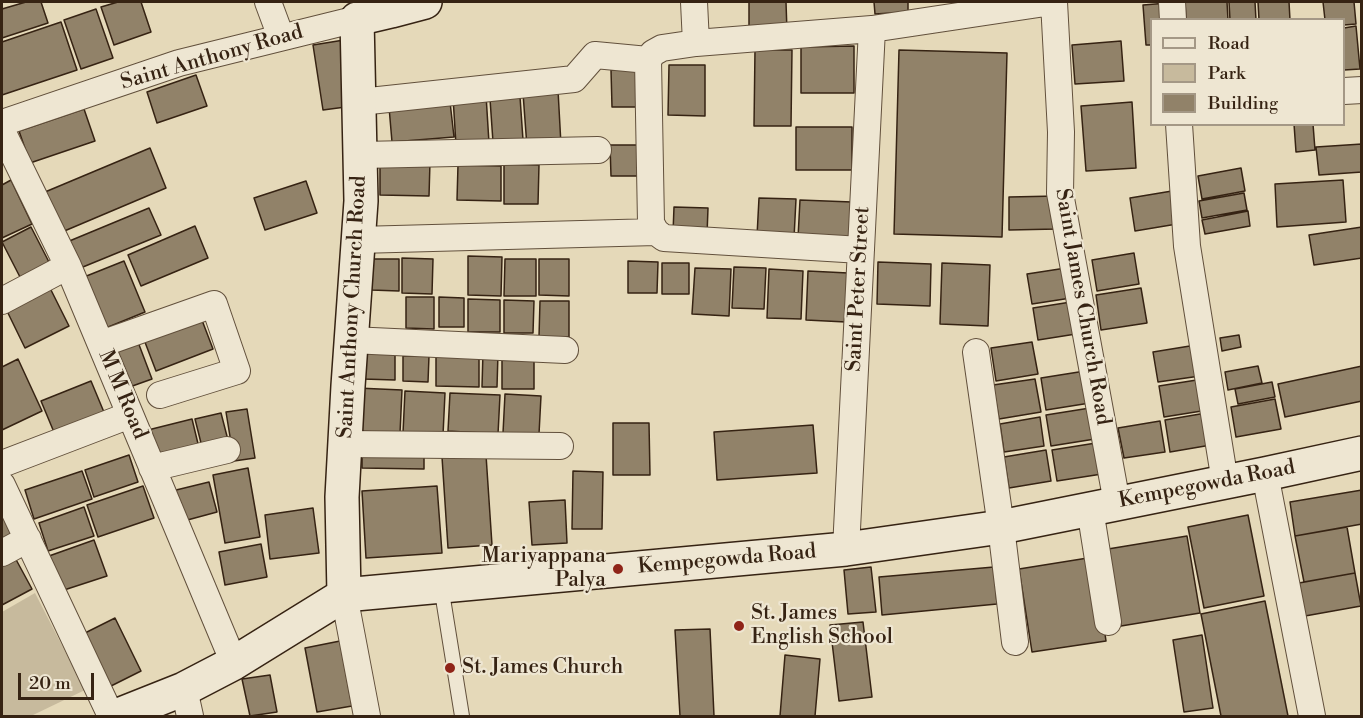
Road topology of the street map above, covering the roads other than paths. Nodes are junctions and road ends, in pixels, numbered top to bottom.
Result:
1 (268, 2) edge
2 (425, 2) edge
3 (694, 2) edge
4 (1053, 2) edge
5 (1172, 2) edge
6 (390, 7) edge
7 (1173, 18) edge
8 (357, 19) junction
9 (872, 29) junction
10 (281, 37) junction
11 (696, 44) junction
12 (648, 60) junction
13 (1362, 90) edge
14 (1345, 91) edge
15 (360, 102) junction
16 (2, 123) edge
17 (1179, 126) edge
18 (2, 131) edge
19 (598, 150) dead end
20 (361, 155) junction
21 (656, 232) junction
22 (358, 240) junction
23 (861, 250) junction
24 (68, 266) junction
25 (2, 302) edge
26 (351, 340) junction
27 (101, 344) junction
28 (565, 350) dead end
29 (976, 352) dead end
30 (160, 395) dead end
31 (130, 415) junction
32 (345, 444) junction
33 (560, 446) dead end
34 (227, 450) dead end
35 (1362, 453) edge
36 (2, 464) edge
37 (152, 468) junction
38 (1265, 474) junction
39 (1225, 482) junction
40 (2, 485) edge
41 (1104, 506) junction
42 (1001, 526) junction
43 (28, 539) junction
44 (846, 549) junction
45 (2, 553) edge
46 (441, 586) junction
47 (344, 595) junction
48 (1108, 622) dead end
49 (1015, 642) dead end
50 (234, 663) junction
51 (187, 703) edge
52 (111, 717) edge
53 (116, 717) edge
54 (367, 717) edge
55 (462, 717) edge
56 (1312, 717) edge

1 - 10 street
2 - 6 street, Saint Anthony Road
3 - 11 street
4 - 9 street
4 - 41 street, Saint James Church Road
5 - 7 street
6 - 8 street, Saint Anthony Road
8 - 10 street, Saint Anthony Road
8 - 15 street, Saint Anthony Church Road
9 - 11 street
9 - 23 street, Saint Peter Street
10 - 16 street, Saint Anthony Road
11 - 12 street
12 - 15 street
12 - 21 street
13 - 14 street
15 - 20 street, Saint Anthony Church Road
17 - 39 street
18 - 24 street, M M Road
19 - 20 street
20 - 22 street, Saint Anthony Church Road
21 - 22 street
21 - 23 street
22 - 26 street, Saint Anthony Church Road
23 - 44 street, Saint Peter Street
24 - 25 street
24 - 27 street, M M Road
26 - 28 street
26 - 32 street, Saint Anthony Church Road
27 - 30 street
27 - 31 street, M M Road
29 - 42 street
31 - 36 street
31 - 37 street, M M Road
32 - 33 street
32 - 47 street, Saint Anthony Church Road
34 - 37 street
35 - 38 street, Kempegowda Road
37 - 50 street, M M Road
38 - 39 street, Kempegowda Road
38 - 56 street
39 - 41 street, Kempegowda Road
40 - 43 street
41 - 42 street, Kempegowda Road
41 - 48 street, Saint James Church Road
42 - 44 street, Kempegowda Road
42 - 49 street
43 - 45 street
43 - 52 street
44 - 46 street, Kempegowda Road
46 - 47 street, Kempegowda Road
46 - 55 lane
47 - 50 street, Kempegowda Road
47 - 54 street
50 - 51 street, Kempegowda Road
51 - 53 street, Kempegowda Road

